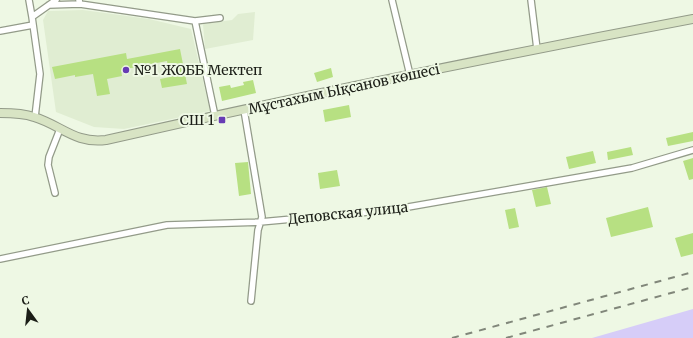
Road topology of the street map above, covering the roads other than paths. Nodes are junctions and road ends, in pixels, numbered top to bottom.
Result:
1 (29, 0) edge
2 (56, 0) edge
3 (392, 0) edge
4 (531, 0) edge
5 (80, 2) edge
6 (49, 5) junction
7 (32, 17) junction
8 (220, 18) dead end
9 (693, 19) edge
10 (195, 21) junction
11 (33, 26) junction
12 (0, 31) edge
13 (537, 49) junction
14 (410, 75) junction
15 (244, 110) junction
16 (0, 113) edge
17 (215, 116) junction
18 (35, 117) junction
19 (60, 130) junction
20 (693, 150) edge
21 (55, 193) dead end
22 (260, 222) junction
23 (0, 259) edge
24 (251, 301) dead end

1 - 7 street
2 - 6 street
3 - 14 street
4 - 13 street
5 - 6 street
5 - 10 street
6 - 7 street
7 - 11 street
8 - 10 street
9 - 13 main road, Мұстахым Ықсанов көшесі
10 - 17 street
11 - 12 street
11 - 18 street
13 - 14 main road, Мұстахым Ықсанов көшесі
14 - 15 main road, Мұстахым Ықсанов көшесі
15 - 17 main road, Мұстахым Ықсанов көшесі
15 - 22 street
16 - 18 main road, Мұстахым Ықсанов көшесі
17 - 19 main road, Мұстахым Ықсанов көшесі
18 - 19 main road, Мұстахым Ықсанов көшесі
19 - 21 street
20 - 22 street, Деповская улица
22 - 23 street, Деповская улица
22 - 24 street

